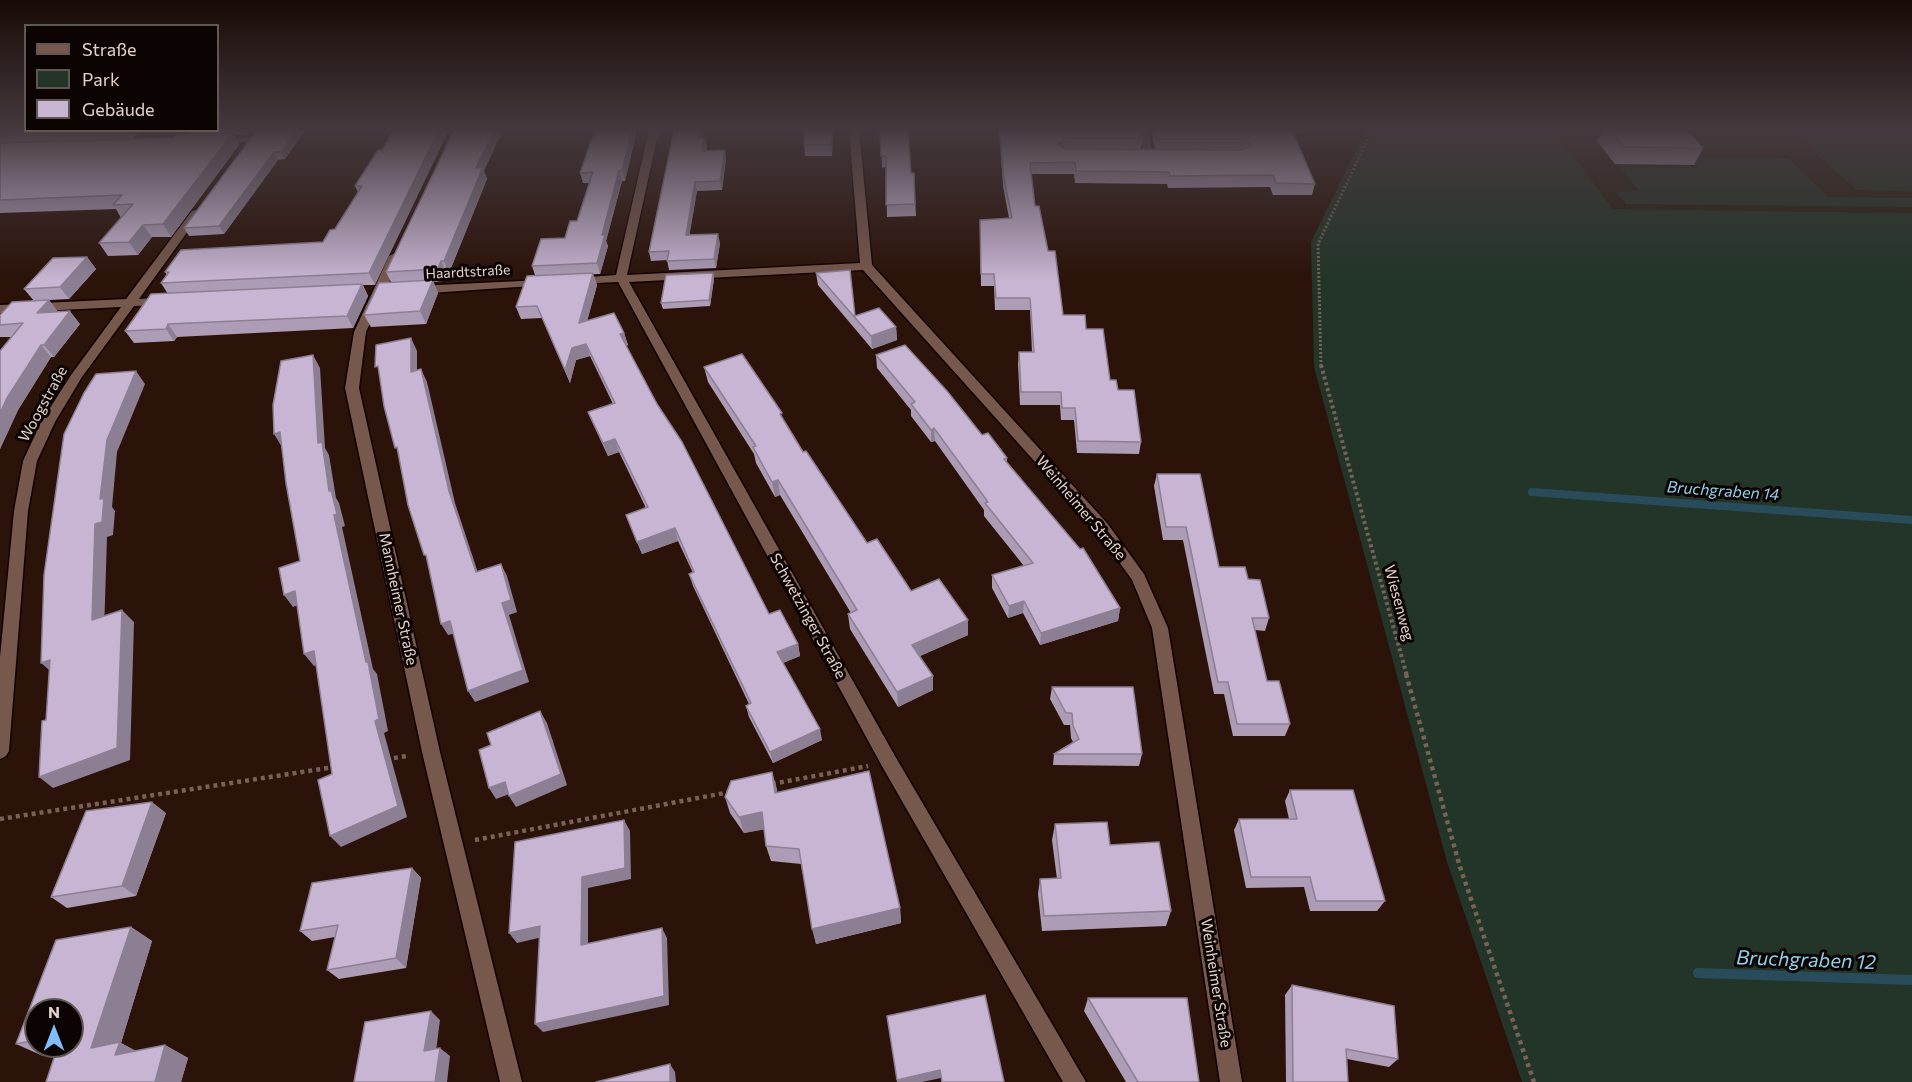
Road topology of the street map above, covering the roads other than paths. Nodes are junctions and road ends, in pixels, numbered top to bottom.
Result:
1 (643, 180) edge
2 (858, 180) edge
3 (202, 205) edge
4 (402, 241) edge
5 (866, 266) junction
6 (621, 278) junction
7 (383, 292) junction
8 (176, 300) edge
9 (129, 302) junction
10 (0, 309) edge
11 (0, 751) edge
12 (511, 1082) edge
13 (1075, 1082) edge
14 (1231, 1082) edge

1 - 6 street
2 - 5 street
3 - 9 street, Woogstraße
4 - 7 street, Mannheimer Straße
5 - 6 street, Haardtstraße
5 - 14 street, Weinheimer Straße
6 - 7 street, Haardtstraße
6 - 13 street, Schwetzinger Straße
7 - 12 street, Mannheimer Straße
8 - 9 street
9 - 10 street
9 - 11 street, Woogstraße

